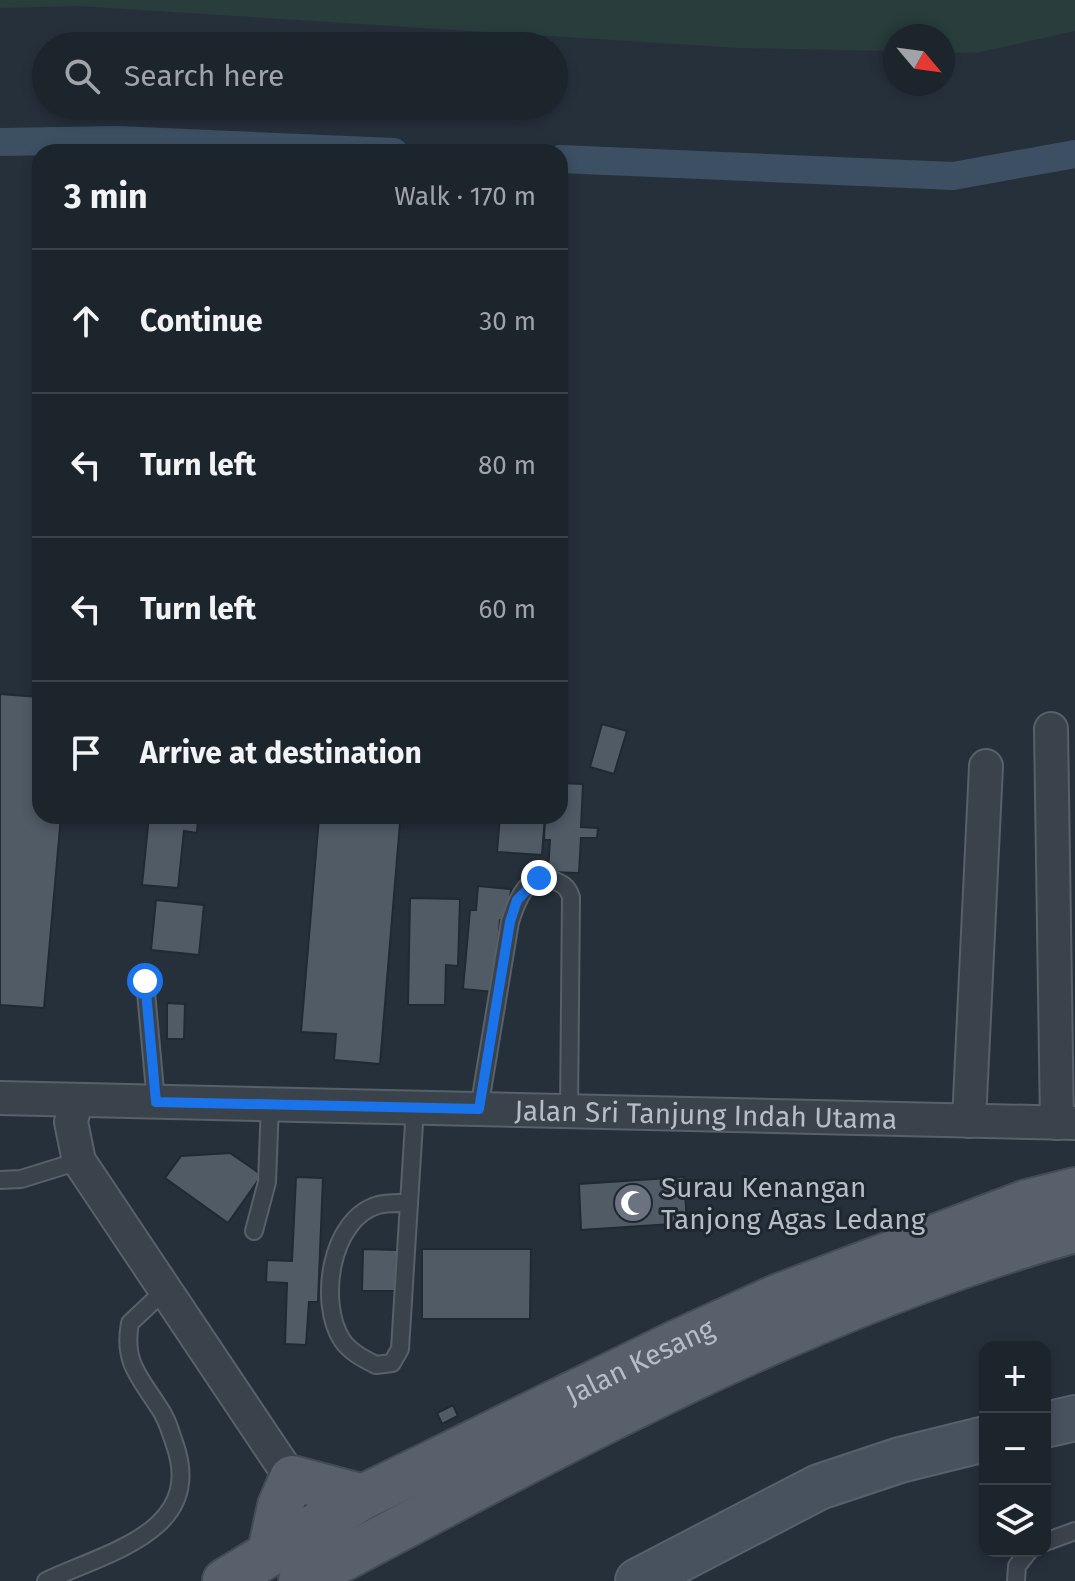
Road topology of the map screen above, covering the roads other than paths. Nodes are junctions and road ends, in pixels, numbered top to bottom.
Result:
1 (1051, 729) dead end
2 (986, 766) dead end
3 (145, 981) dead end
4 (0, 1098) edge
5 (76, 1100) junction
6 (156, 1102) junction
7 (270, 1104) junction
8 (415, 1108) junction
9 (479, 1109) junction
10 (569, 1111) junction
11 (969, 1121) junction
12 (1066, 1123) edge
13 (79, 1161) junction
14 (0, 1180) edge
15 (1075, 1190) edge
16 (409, 1203) junction
17 (1075, 1230) edge
18 (254, 1231) dead end
19 (164, 1291) junction
20 (1075, 1418) edge
21 (1051, 1424) edge
22 (979, 1440) edge
23 (292, 1478) junction
24 (363, 1497) junction
25 (1075, 1531) edge
26 (1051, 1540) edge
27 (330, 1542) junction
28 (1024, 1557) edge
29 (286, 1567) edge
30 (46, 1581) edge
31 (225, 1581) edge
32 (640, 1581) edge
33 (1016, 1581) edge

1 - 12 street
2 - 11 street
3 - 6 lane
4 - 5 street, Jalan Sri Tanjung Indah Utama
5 - 6 street, Jalan Sri Tanjung Indah Utama
5 - 13 street
6 - 7 street, Jalan Sri Tanjung Indah Utama
7 - 8 street, Jalan Sri Tanjung Indah Utama
7 - 18 lane
8 - 9 street, Jalan Sri Tanjung Indah Utama
8 - 16 lane
9 - 10 street, Jalan Sri Tanjung Indah Utama
9 - 10 lane
10 - 11 street, Jalan Sri Tanjung Indah Utama
11 - 12 street, Jalan Sri Tanjung Indah Utama
13 - 14 lane
13 - 19 street
15 - 24 main road, Jalan Kesang
16 - 16 lane
17 - 27 main road, Jalan Kesang
19 - 23 street
19 - 30 lane
20 - 21 street
22 - 32 street
23 - 24 main road
23 - 27 street
23 - 29 main road
24 - 27 main road, Jalan Kesang
25 - 26 lane
27 - 29 main road, Jalan Kesang
28 - 33 lane
29 - 31 main road, Jalan Kesang

